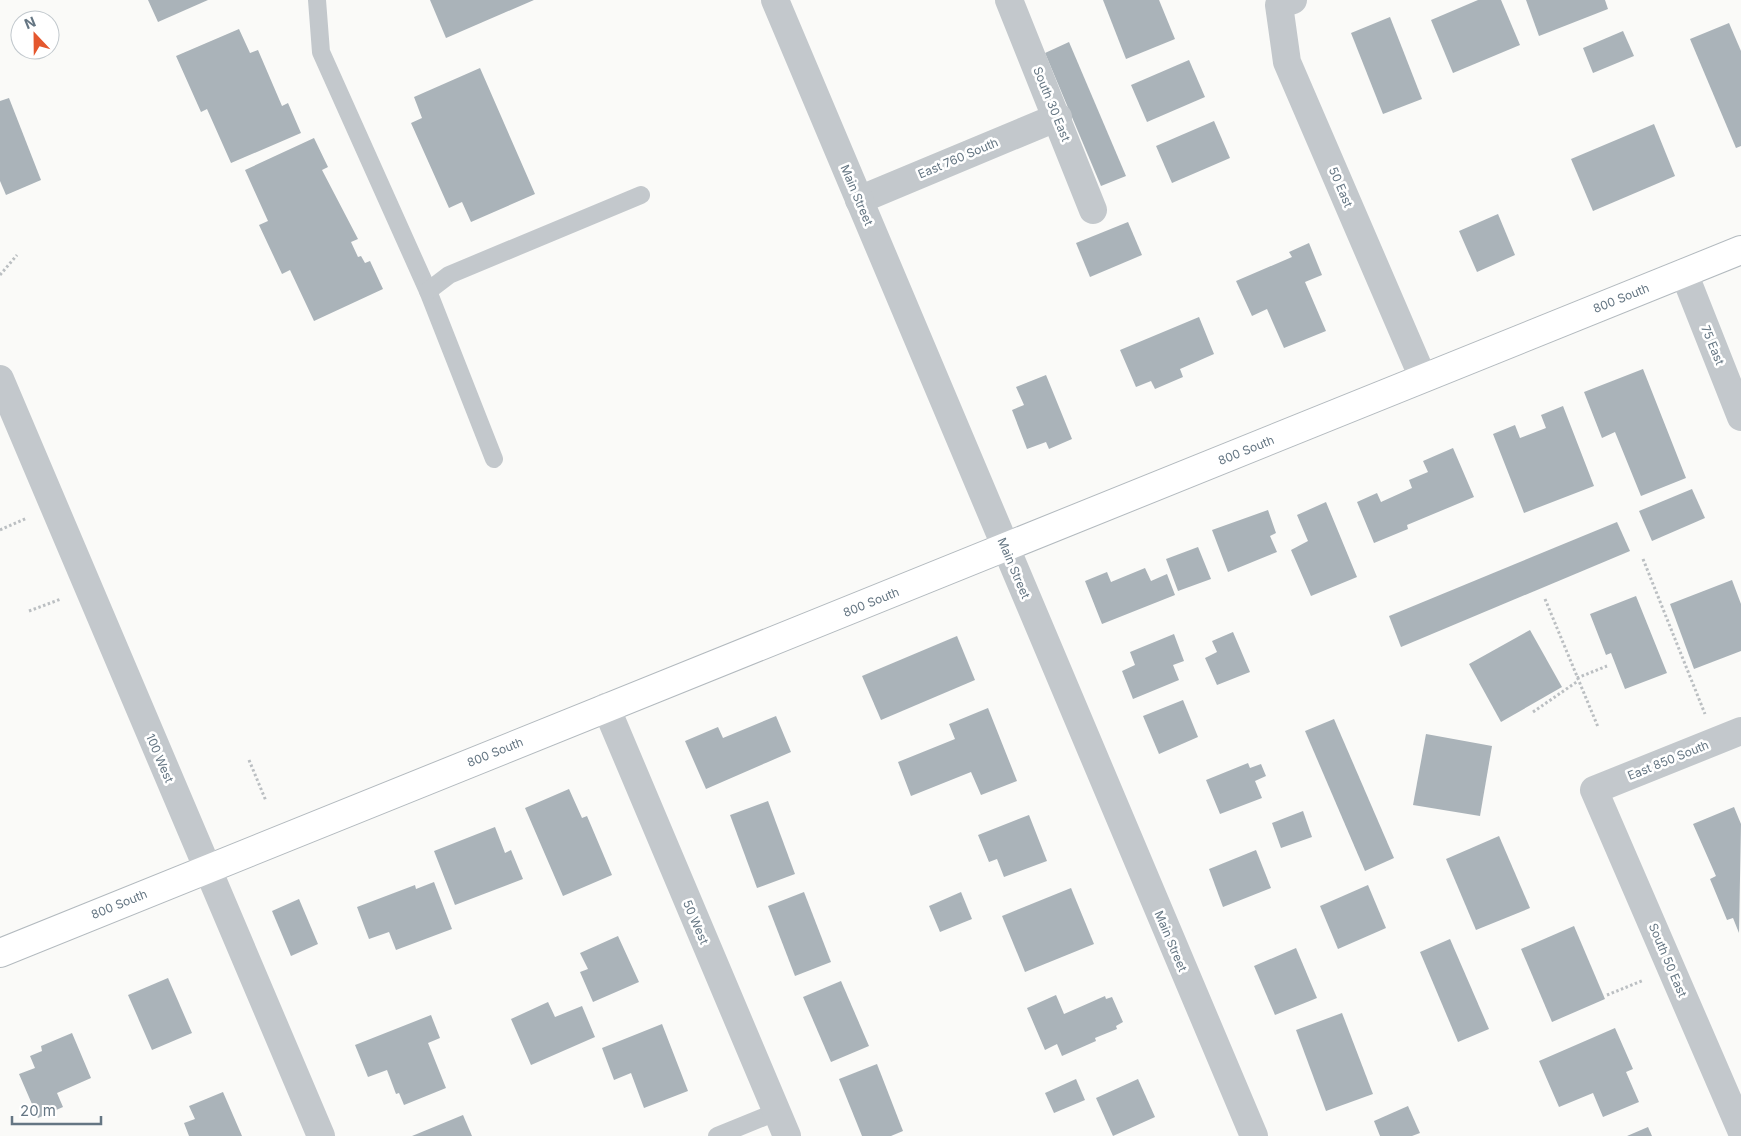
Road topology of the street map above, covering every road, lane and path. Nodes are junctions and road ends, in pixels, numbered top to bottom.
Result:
1 (317, 0) edge
2 (775, 0) edge
3 (1010, 0) edge
4 (1292, 0) edge
5 (1058, 117) junction
6 (641, 196) dead end
7 (859, 200) junction
8 (1093, 210) dead end
9 (1741, 250) edge
10 (17, 255) dead end
11 (1684, 273) junction
12 (0, 275) edge
13 (428, 292) junction
14 (1423, 378) junction
15 (0, 379) edge
16 (1741, 417) edge
17 (494, 459) dead end
18 (26, 518) dead end
19 (0, 530) edge
20 (1005, 548) junction
21 (1643, 560) dead end
22 (61, 599) dead end
23 (1545, 599) dead end
24 (30, 611) dead end
25 (1607, 666) dead end
26 (1578, 679) junction
27 (606, 707) junction
28 (1533, 712) dead end
29 (1705, 714) dead end
30 (1598, 727) dead end
31 (1741, 730) edge
32 (249, 760) dead end
33 (1594, 790) joint
34 (266, 801) dead end
35 (207, 868) junction
36 (0, 953) edge
37 (1644, 980) dead end
38 (1607, 995) dead end
39 (781, 1124) edge
40 (1741, 1130) edge
41 (321, 1136) edge
42 (717, 1136) edge
43 (1254, 1136) edge

1 - 13 lane
2 - 7 street, Main Street
3 - 5 street, South 30 East
4 - 14 street, 50 East
5 - 7 street, East 760 South
5 - 8 street, South 30 East
6 - 13 lane
7 - 20 street, Main Street
9 - 11 main road, 800 South
10 - 12 path
11 - 14 main road, 800 South
11 - 16 street, 75 East
13 - 17 lane
14 - 20 main road, 800 South
15 - 35 street, 100 West
18 - 19 path
20 - 27 main road, 800 South
20 - 43 street, Main Street
21 - 29 path
22 - 24 path
23 - 26 path
25 - 26 path
26 - 28 path
26 - 30 path
27 - 35 main road, 800 South
27 - 39 street, 50 West
31 - 33 street, East 850 South
32 - 34 path
33 - 40 street, South 50 East
35 - 36 main road, 800 South
35 - 41 street, 100 West
37 - 38 path
39 - 42 lane

